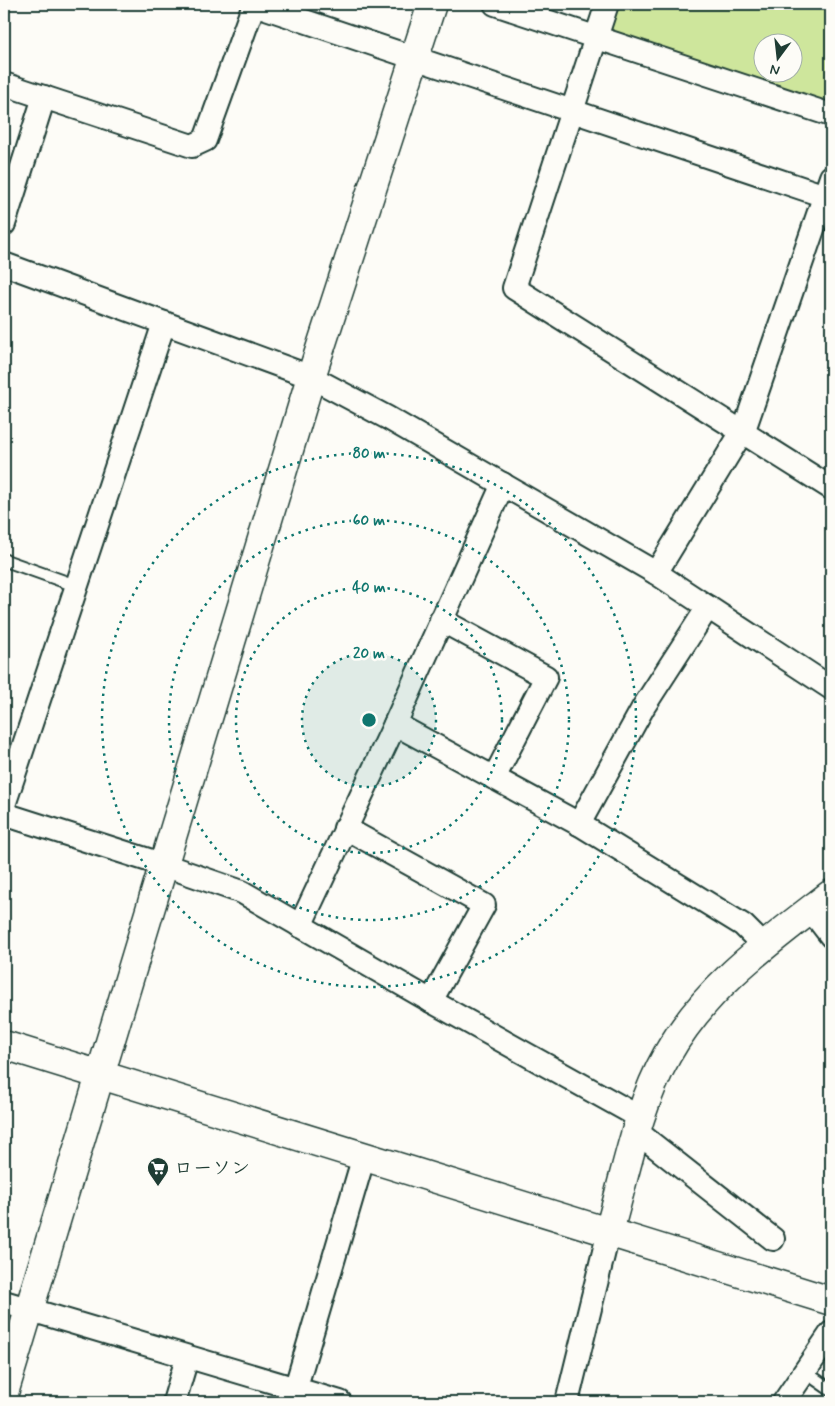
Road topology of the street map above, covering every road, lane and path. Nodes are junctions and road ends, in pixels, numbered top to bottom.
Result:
1 (254, 4) edge
2 (432, 4) edge
3 (495, 4) edge
4 (607, 4) edge
5 (596, 36) junction
6 (415, 57) junction
7 (4, 84) edge
8 (44, 97) junction
9 (572, 111) junction
10 (831, 114) edge
11 (829, 190) edge
12 (4, 224) edge
13 (4, 264) edge
14 (164, 323) junction
15 (311, 377) junction
16 (743, 431) junction
17 (503, 484) junction
18 (831, 488) edge
19 (4, 560) edge
20 (656, 573) junction
21 (77, 586) junction
22 (708, 607) junction
23 (440, 620) junction
24 (831, 688) edge
25 (395, 724) junction
26 (494, 778) junction
27 (4, 805) edge
28 (4, 814) edge
29 (579, 824) junction
30 (345, 828) junction
31 (164, 864) junction
32 (821, 902) edge
33 (300, 926) junction
34 (831, 936) edge
35 (764, 946) junction
36 (431, 1001) junction
37 (4, 1045) edge
38 (100, 1074) junction
39 (639, 1125) junction
40 (364, 1156) junction
41 (610, 1231) junction
42 (773, 1239) dead end
43 (831, 1301) edge
44 (16, 1306) edge
45 (831, 1333) edge
46 (187, 1358) junction
47 (805, 1372) junction
48 (295, 1390) junction
49 (831, 1390) edge
50 (4, 1393) edge
51 (174, 1402) edge
52 (340, 1402) edge
53 (567, 1402) edge
54 (784, 1402) edge

1 - 6 street
1 - 8 street
2 - 6 street
3 - 5 street
4 - 5 street
5 - 9 street
5 - 10 street
6 - 9 street
6 - 15 street
7 - 8 street
8 - 12 street
9 - 11 street
9 - 16 street
11 - 16 street
13 - 14 street
14 - 15 street
14 - 21 street
15 - 17 street
15 - 31 street
16 - 18 street
16 - 20 street
17 - 20 street
17 - 23 street
19 - 21 lane
20 - 22 street
21 - 27 street
22 - 24 street
22 - 29 street
23 - 25 street
23 - 26 street
25 - 26 street
25 - 30 street
26 - 29 street
28 - 31 street
29 - 35 street
30 - 33 street
30 - 36 street
31 - 33 street
31 - 38 street
32 - 34 street
32 - 35 street
33 - 36 street
35 - 39 street
36 - 39 street
37 - 38 street
38 - 40 street
38 - 44 street
39 - 41 street
39 - 42 street
40 - 41 street
40 - 48 street
41 - 43 street
41 - 53 street
44 - 46 street
44 - 50 street
45 - 47 street
46 - 48 street
46 - 51 street
47 - 49 lane
47 - 54 street
48 - 52 street

